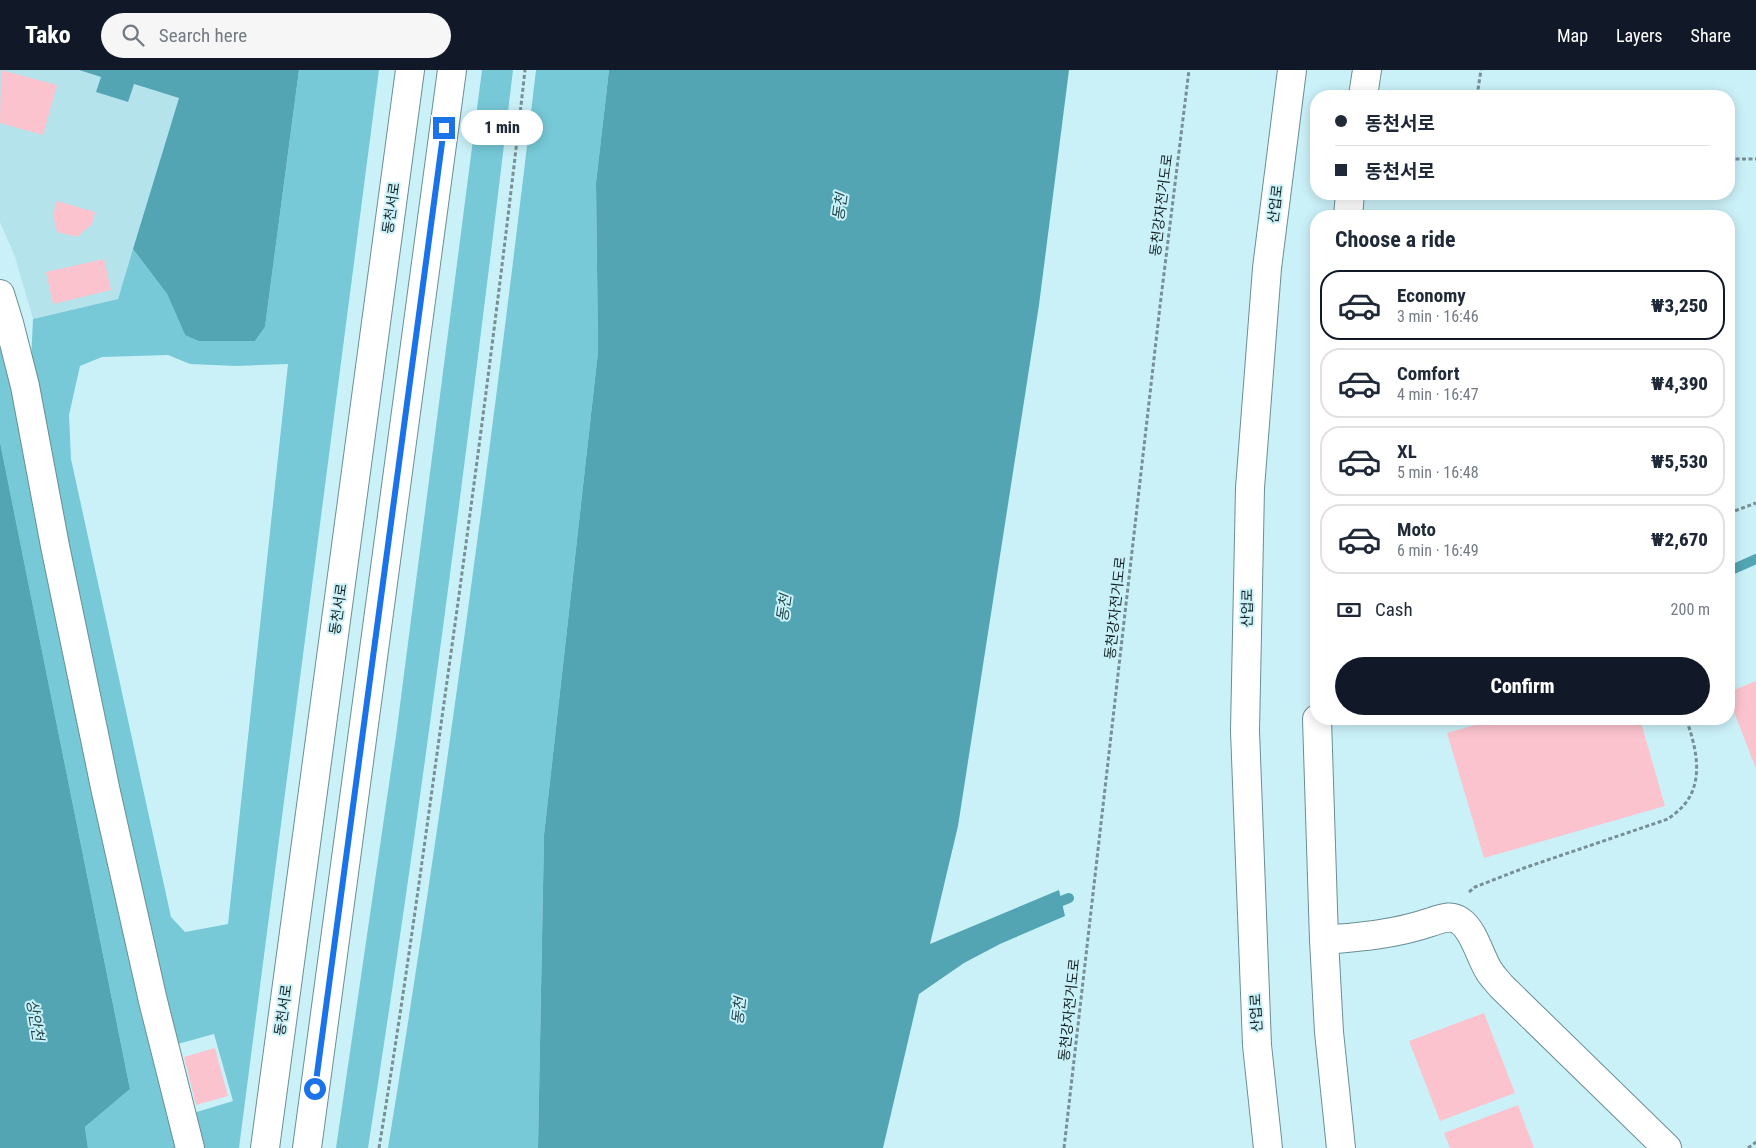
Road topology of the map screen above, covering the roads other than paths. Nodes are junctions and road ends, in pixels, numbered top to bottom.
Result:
1 (410, 70) edge
2 (452, 70) edge
3 (1292, 70) edge
4 (1367, 70) edge
5 (1364, 90) edge
6 (0, 294) edge
7 (1317, 725) edge
8 (1324, 940) junction
9 (190, 1148) edge
10 (265, 1148) edge
11 (307, 1148) edge
12 (1268, 1148) edge
13 (1341, 1148) edge
14 (1666, 1148) edge

1 - 10 main road, 동천서로
2 - 11 main road
3 - 12 main road, 산업로
4 - 5 main road
6 - 9 main road
7 - 8 main road
8 - 13 main road
8 - 14 main road

